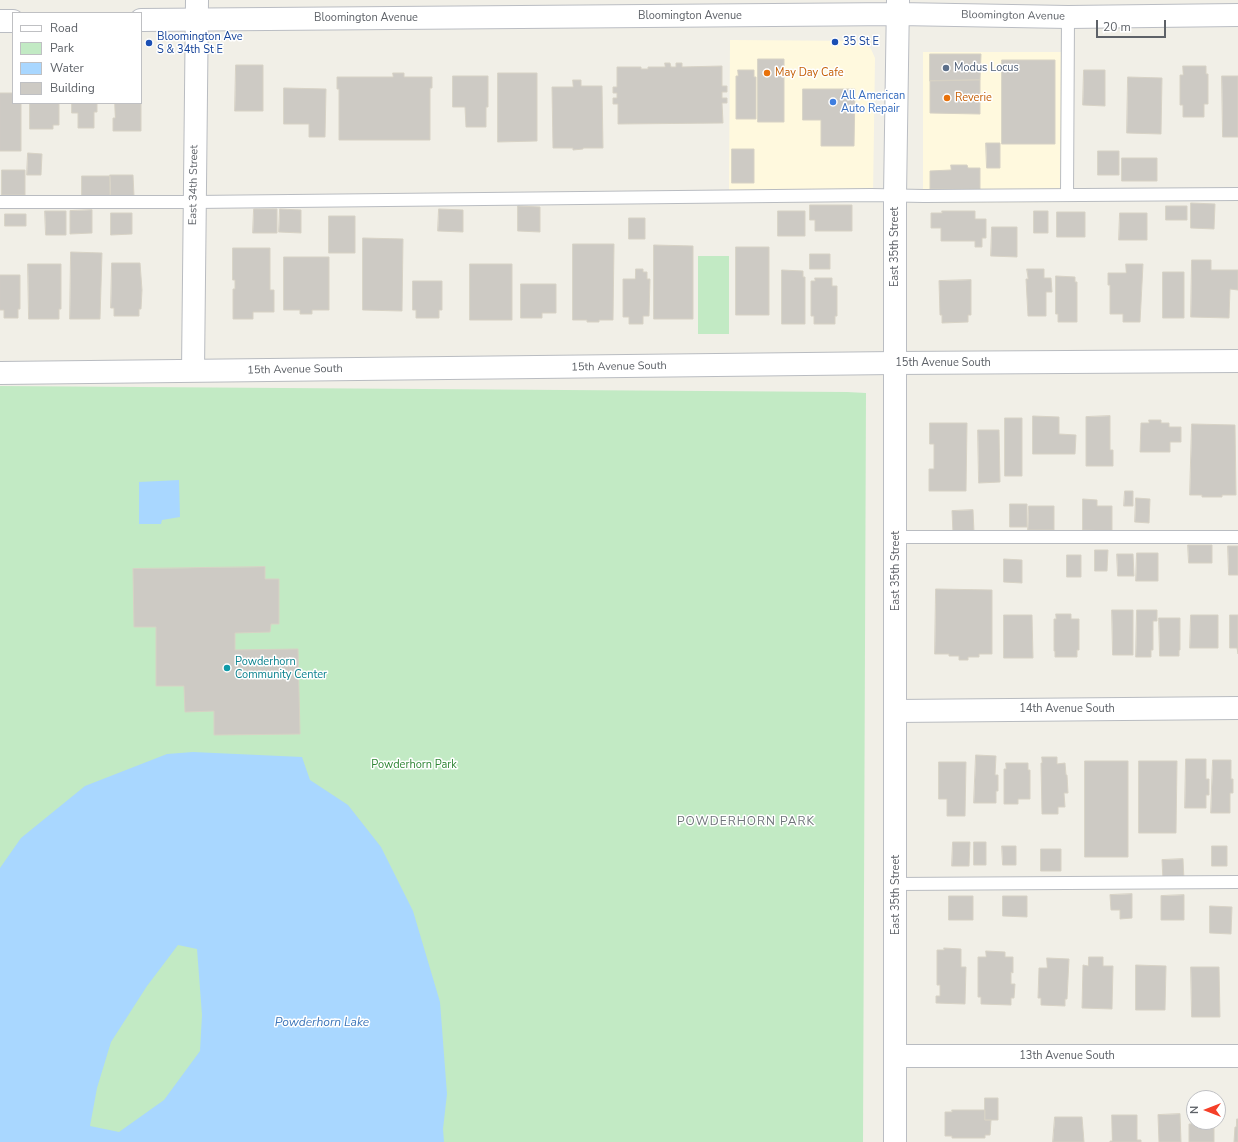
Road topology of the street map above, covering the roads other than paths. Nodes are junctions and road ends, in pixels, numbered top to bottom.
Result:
1 (898, 7) edge
2 (197, 9) edge
3 (1238, 15) edge
4 (1068, 17) junction
5 (142, 20) edge
6 (0, 21) edge
7 (12, 21) edge
8 (1238, 194) edge
9 (1067, 195) junction
10 (895, 196) junction
11 (0, 202) edge
12 (194, 202) junction
13 (1238, 361) edge
14 (895, 363) junction
15 (193, 371) junction
16 (0, 374) edge
17 (896, 537) junction
18 (1238, 537) edge
19 (1238, 708) edge
20 (896, 711) junction
21 (1238, 882) edge
22 (896, 884) junction
23 (896, 1056) junction
24 (1238, 1056) edge
25 (896, 1142) edge

1 - 2 street, Bloomington Avenue
1 - 4 street, Bloomington Avenue
1 - 10 street, East 35th Street
2 - 5 street, Bloomington Avenue
2 - 12 street, East 34th Street
3 - 4 street, Bloomington Avenue
4 - 9 lane
6 - 7 street
8 - 9 lane
9 - 10 lane
10 - 12 lane
10 - 14 street, East 35th Street
11 - 12 lane
12 - 15 street, East 34th Street
13 - 14 street, 15th Avenue South
14 - 15 street, 15th Avenue South
14 - 17 street, East 35th Street
15 - 16 street, 15th Avenue South
17 - 18 lane
17 - 20 street, East 35th Street
19 - 20 street, 14th Avenue South
20 - 22 street, East 35th Street
21 - 22 lane
22 - 23 street, East 35th Street
23 - 24 street, 13th Avenue South
23 - 25 street, East 35th Street

